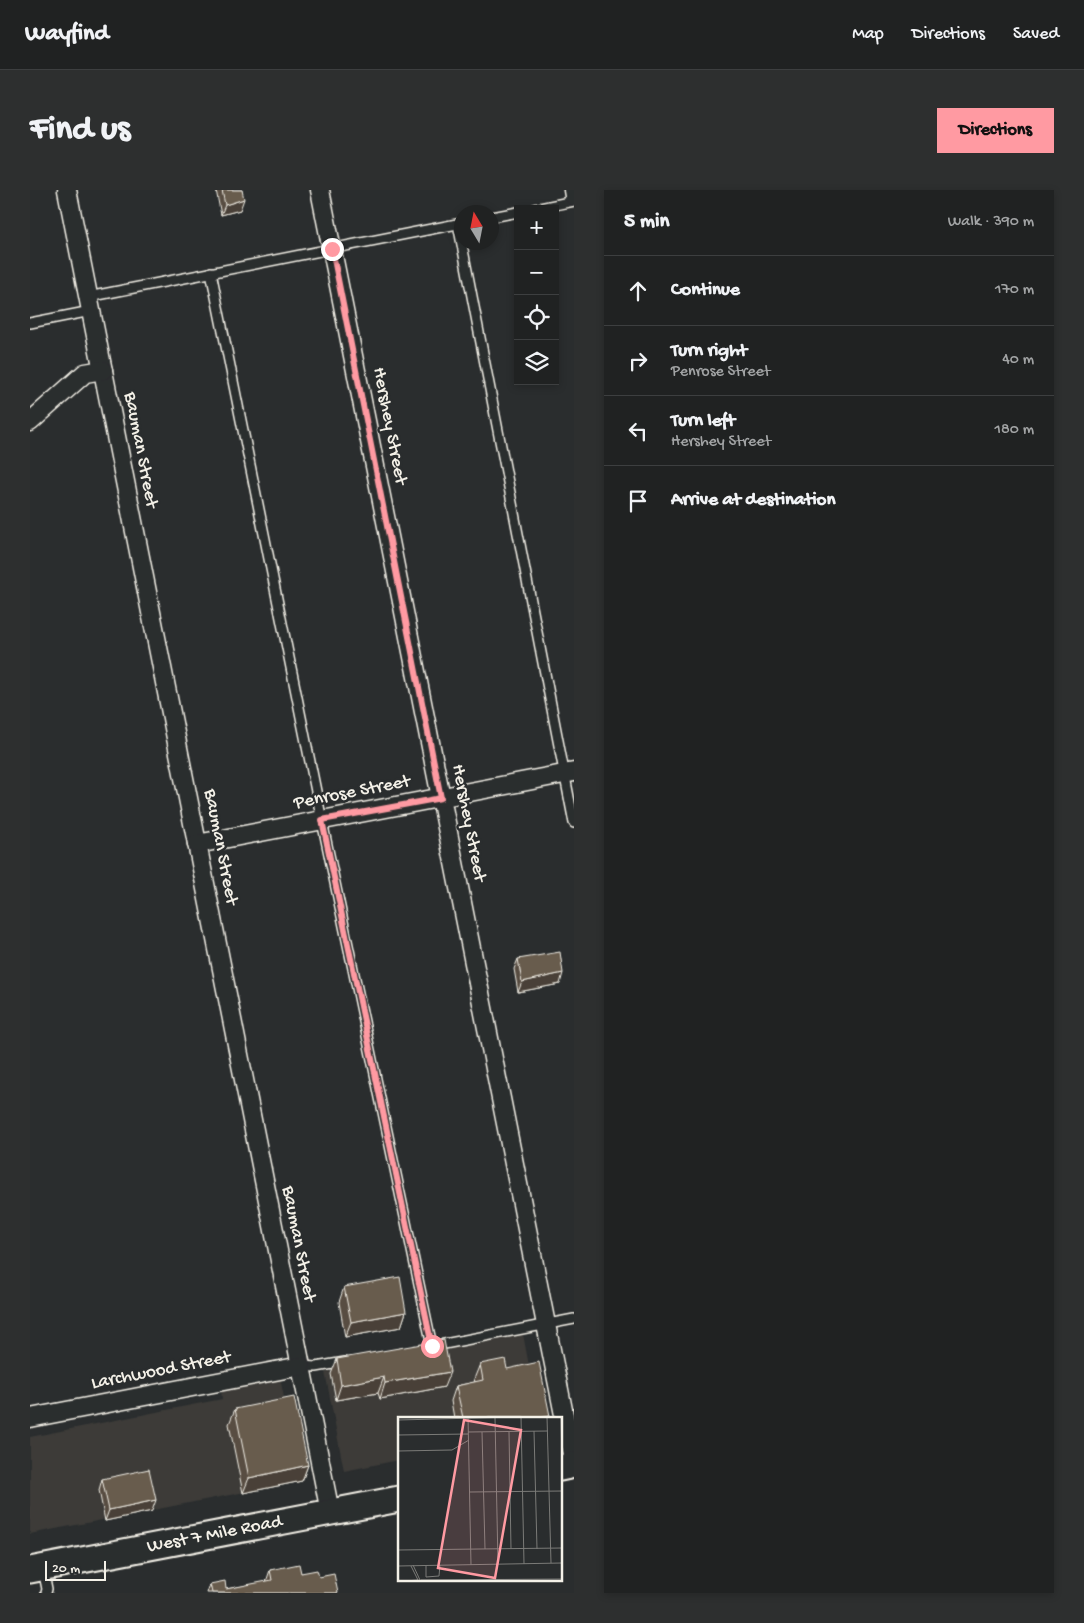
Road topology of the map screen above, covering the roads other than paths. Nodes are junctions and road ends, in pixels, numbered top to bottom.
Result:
1 (67, 190) edge
2 (320, 190) edge
3 (573, 190) edge
4 (574, 196) edge
5 (574, 201) edge
6 (554, 205) edge
7 (514, 213) edge
8 (499, 216) edge
9 (454, 225) edge
10 (332, 249) junction
11 (465, 250) edge
12 (211, 272) junction
13 (90, 304) junction
14 (30, 323) edge
15 (103, 370) junction
16 (30, 422) edge
17 (569, 773) edge
18 (441, 798) junction
19 (322, 820) junction
20 (574, 823) edge
21 (198, 844) junction
22 (574, 1319) edge
23 (546, 1324) junction
24 (432, 1346) junction
25 (422, 1348) edge
26 (355, 1360) edge
27 (301, 1366) junction
28 (30, 1418) edge
29 (574, 1465) edge
30 (398, 1499) edge
31 (330, 1512) junction
32 (36, 1569) edge
33 (46, 1593) edge

1 - 13 street, Bauman Street
2 - 10 street, Hershey Street
3 - 4 street
5 - 6 lane
7 - 8 lane
9 - 10 lane
10 - 12 lane
10 - 18 street, Hershey Street
11 - 17 lane
12 - 13 lane
12 - 19 lane
13 - 14 lane
13 - 15 street, Bauman Street
15 - 16 street
15 - 21 street, Bauman Street
17 - 18 street, Penrose Street
17 - 20 lane
18 - 19 street, Penrose Street
18 - 23 street, Hershey Street
19 - 21 street, Penrose Street
19 - 24 lane
21 - 27 street, Bauman Street
22 - 23 lane
23 - 24 lane
23 - 29 street, Hershey Street
24 - 25 lane
26 - 27 lane
27 - 28 street, Larchwood Street
27 - 31 street, Bauman Street
30 - 31 main road, West 7 Mile Road
31 - 32 main road, West 7 Mile Road
32 - 33 lane

